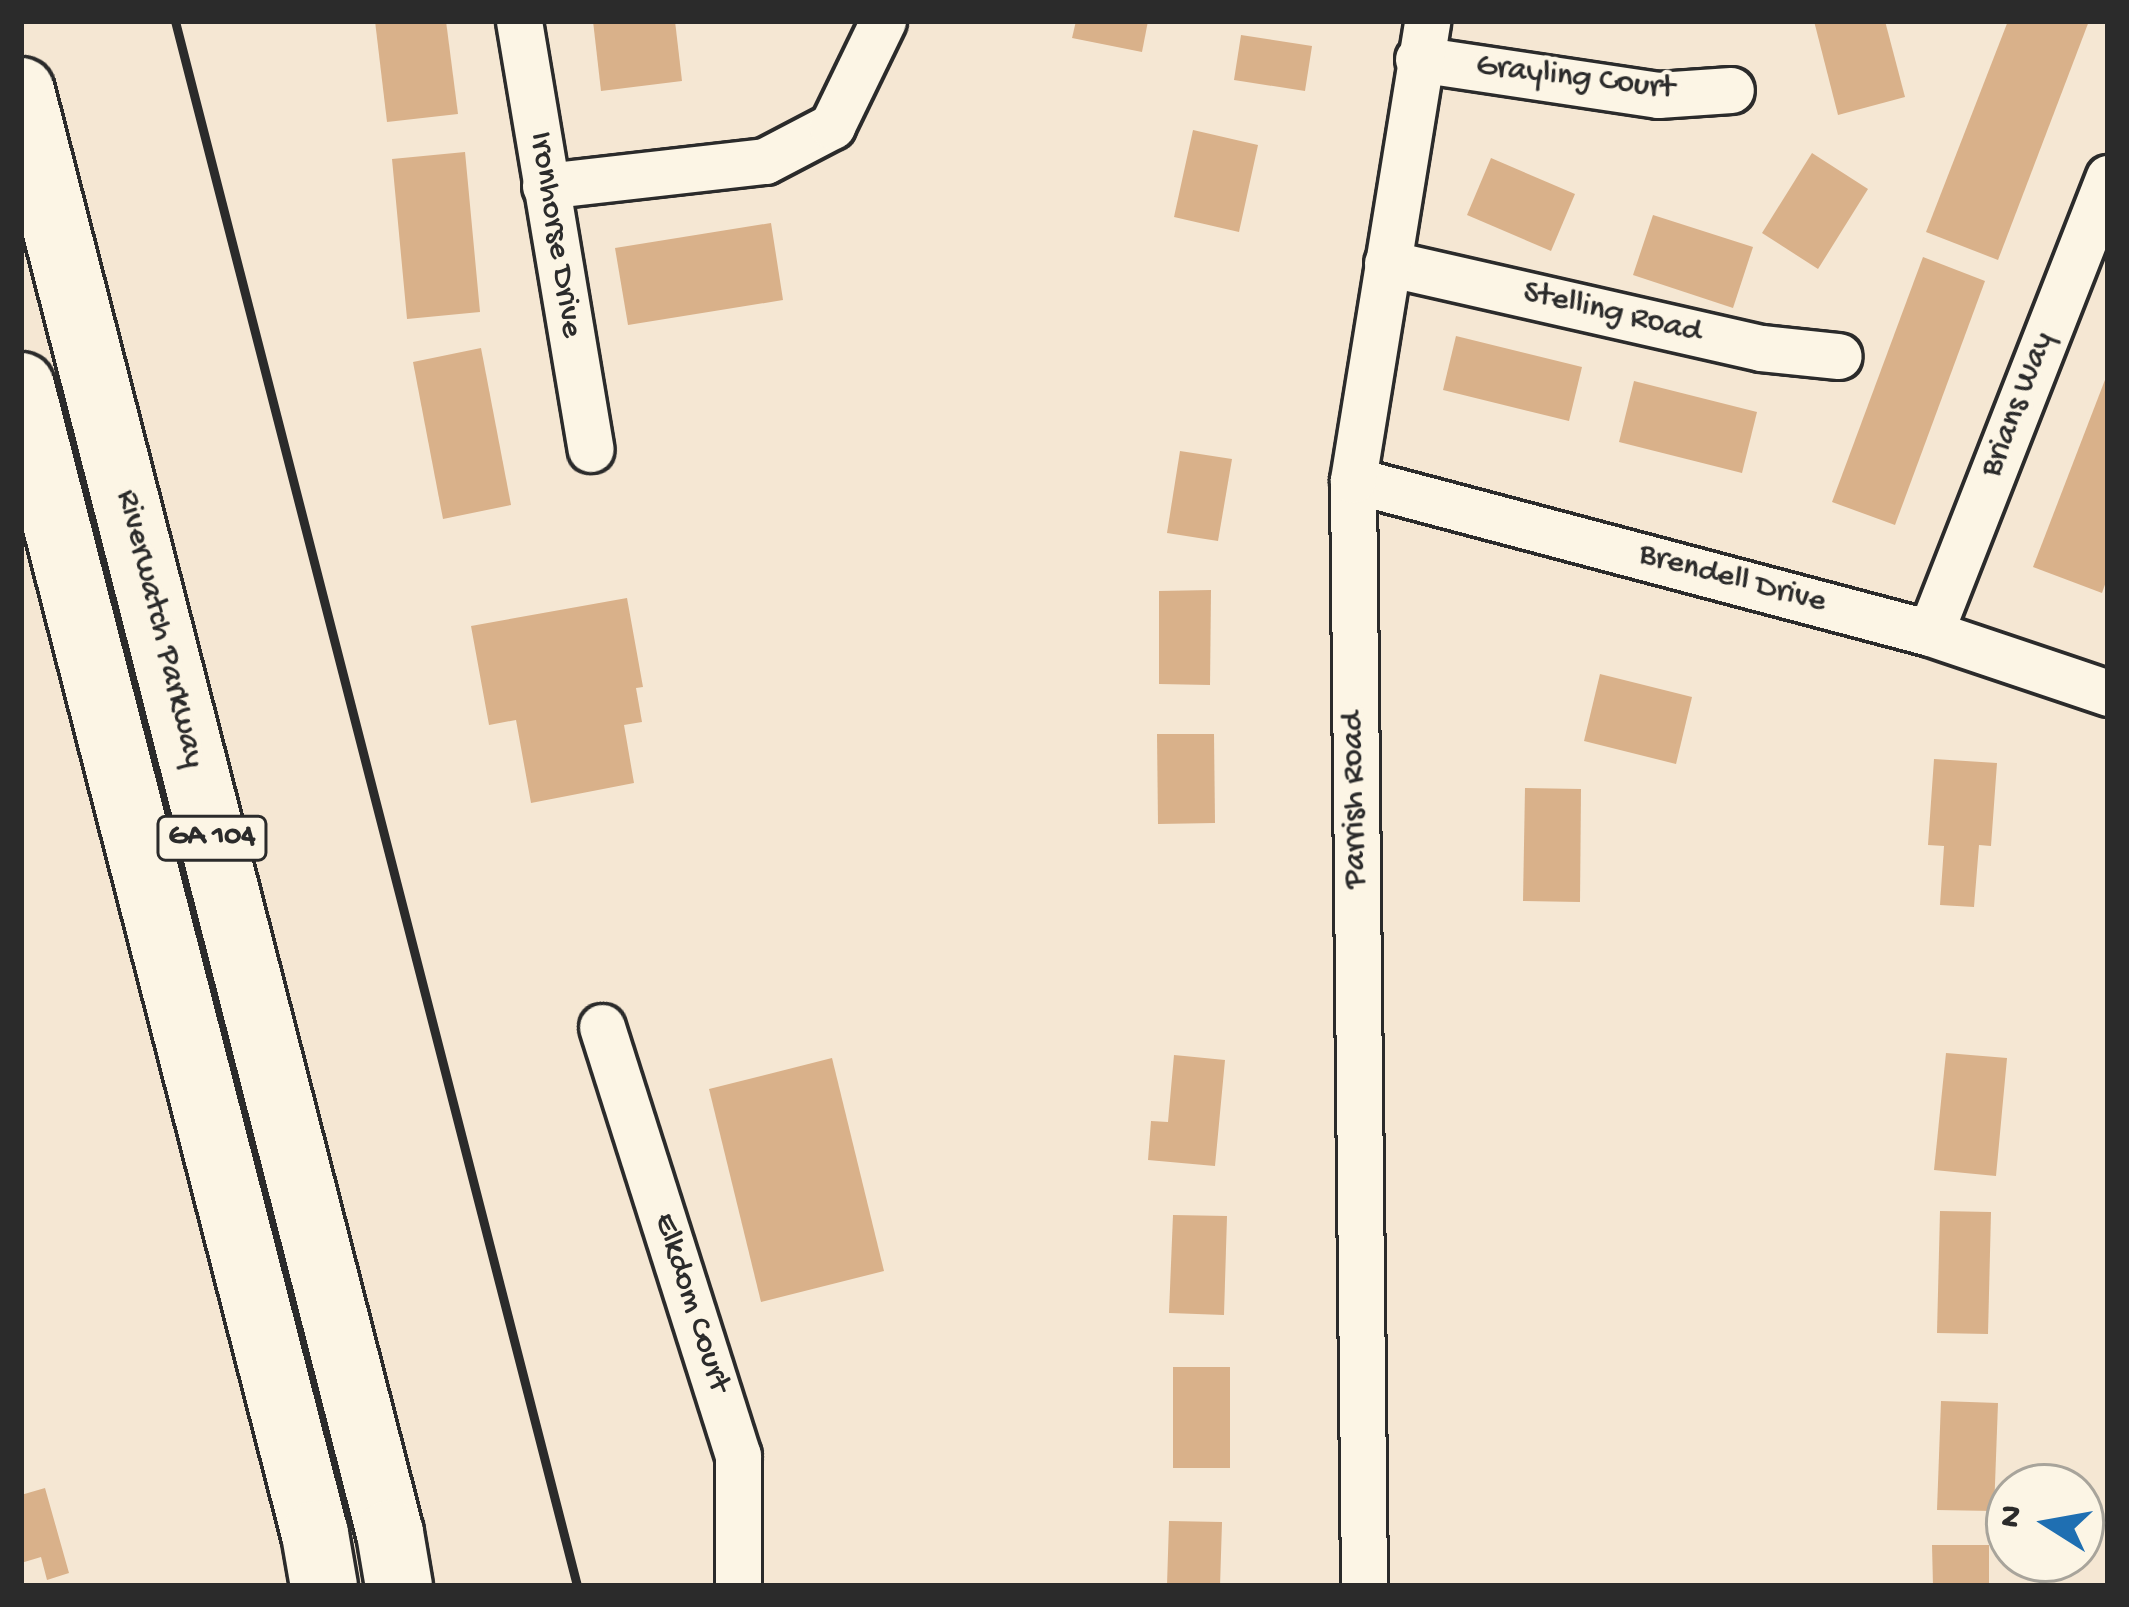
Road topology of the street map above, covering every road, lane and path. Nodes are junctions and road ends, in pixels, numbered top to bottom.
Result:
1 (519, 21) edge
2 (883, 21) edge
3 (1423, 40) edge
4 (1731, 90) dead end
5 (21, 91) edge
6 (2108, 178) edge
7 (545, 186) junction
8 (1387, 262) junction
9 (1839, 356) dead end
10 (21, 386) edge
11 (591, 449) dead end
12 (1352, 480) junction
13 (1930, 633) junction
14 (2108, 693) edge
15 (602, 1027) dead end
16 (324, 1586) edge
17 (399, 1586) edge
18 (738, 1586) edge
19 (1364, 1586) edge

1 - 7 street, Ironhorse Drive
2 - 7 street
3 - 4 street, Grayling Court
3 - 8 street, Parrish Road
5 - 17 main road, Riverwatch Parkway / GA 104
6 - 13 street, Brians Way
7 - 11 street, Ironhorse Drive
8 - 9 street, Stelling Road
8 - 12 street, Parrish Road
10 - 16 main road, GA 104
12 - 13 street, Brendell Drive
12 - 19 street, Parrish Road
13 - 14 street, Brendell Drive
15 - 18 street, Elkdom Court

